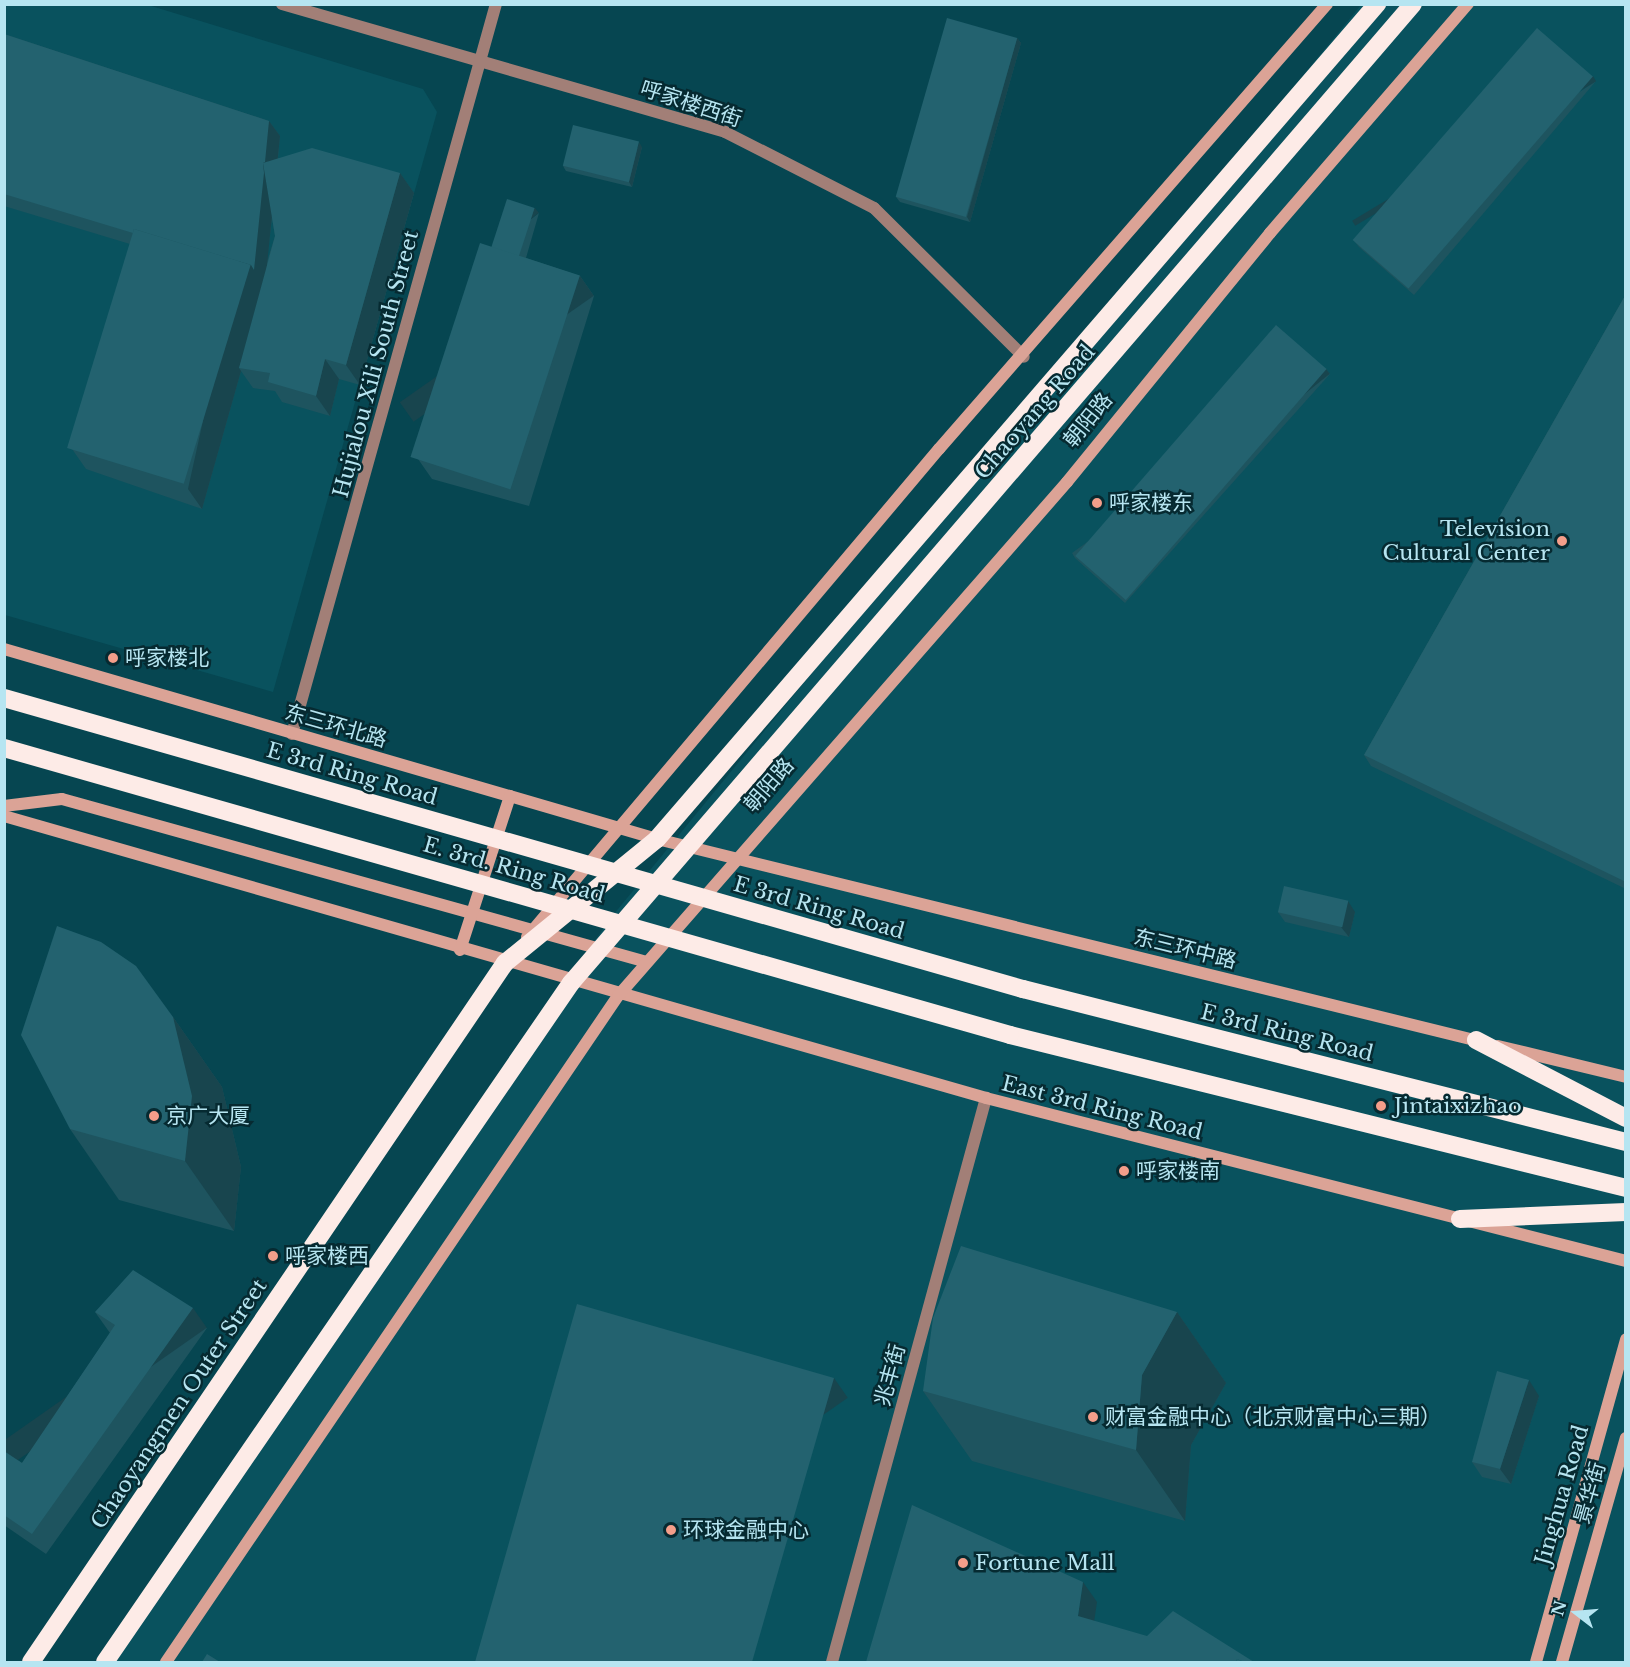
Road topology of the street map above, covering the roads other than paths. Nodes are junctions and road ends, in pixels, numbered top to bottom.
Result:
1 (282, 4) edge
2 (496, 4) edge
3 (1327, 4) edge
4 (1377, 4) edge
5 (1413, 4) edge
6 (1468, 4) edge
7 (479, 61) junction
8 (1024, 357) junction
9 (4, 649) edge
10 (4, 698) edge
11 (292, 734) junction
12 (4, 748) edge
13 (510, 796) junction
14 (4, 806) edge
15 (4, 816) edge
16 (620, 828) junction
17 (657, 838) junction
18 (688, 847) junction
19 (735, 858) junction
20 (472, 913) junction
21 (537, 931) junction
22 (600, 949) junction
23 (460, 950) junction
24 (647, 962) junction
25 (505, 963) junction
26 (571, 983) junction
27 (618, 996) junction
28 (1476, 1040) junction
29 (1626, 1077) edge
30 (986, 1098) junction
31 (1626, 1118) edge
32 (1626, 1142) edge
33 (1626, 1188) edge
34 (1626, 1212) edge
35 (1460, 1219) junction
36 (1626, 1261) edge
37 (1626, 1339) edge
38 (1626, 1438) edge
39 (31, 1662) edge
40 (105, 1662) edge
41 (166, 1662) edge
42 (832, 1662) edge
43 (1536, 1662) edge
44 (1562, 1662) edge

1 - 7 street, 呼家楼西街
2 - 7 street, Hujialou Xili South Street
3 - 8 street
4 - 17 highway
5 - 18 highway, Chaoyang Road
6 - 19 street, 朝阳路
7 - 8 street, 呼家楼西街
7 - 11 street, Hujialou Xili South Street
8 - 16 street
9 - 11 street, 东三环北路
10 - 32 highway, E 3rd Ring Road, bridge
11 - 13 street, 东三环北路
12 - 33 highway, E. 3rd. Ring Road, bridge
13 - 16 street, 东三环北路
13 - 20 street
14 - 20 street
15 - 23 street
16 - 17 street, 东三环北路
16 - 21 street
17 - 18 street, 东三环北路
17 - 21 highway, Chaoyangmen Outer Street
18 - 19 street, 东三环中路
18 - 22 highway, Chaoyang Road
19 - 24 street, 朝阳路
19 - 28 street, 东三环中路
20 - 21 street
20 - 23 street
21 - 22 street
21 - 25 highway, Chaoyangmen Outer Street
22 - 24 street
22 - 26 highway, Chaoyang Road
23 - 25 street
24 - 27 street, 朝阳路
25 - 26 street, East 3rd Ring Road
25 - 39 highway, Chaoyangmen Outer Street
26 - 27 street, East 3rd Ring Road
26 - 40 highway
27 - 30 street, East 3rd Ring Road
27 - 41 street
28 - 29 street, 东三环中路
28 - 31 highway
30 - 35 street, East 3rd Ring Road
30 - 42 street, 兆丰街
34 - 35 highway
35 - 36 street, East 3rd Ring Road
37 - 43 street, Jinghua Road
38 - 44 street, 景华街

